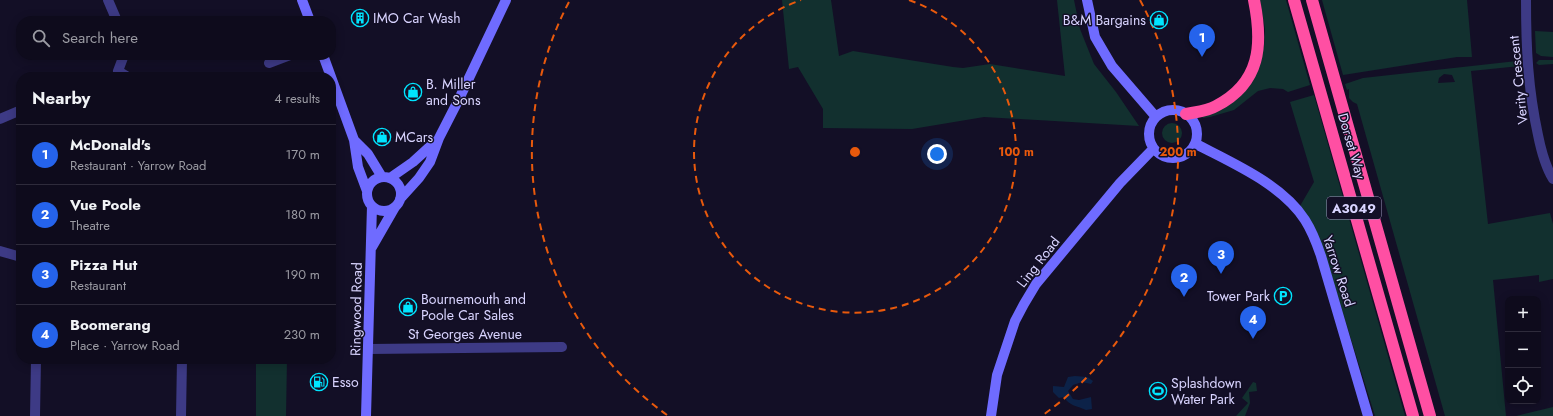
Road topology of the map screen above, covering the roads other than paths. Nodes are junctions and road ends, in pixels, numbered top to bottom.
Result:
1 (108, 0) edge
2 (302, 0) edge
3 (506, 0) edge
4 (1087, 0) edge
5 (1254, 0) edge
6 (1294, 0) edge
7 (1312, 0) edge
8 (1526, 0) edge
9 (115, 16) edge
10 (308, 16) edge
11 (122, 60) edge
12 (277, 60) edge
13 (325, 60) edge
14 (269, 63) dead end
15 (116, 72) edge
16 (329, 72) edge
17 (336, 91) edge
18 (16, 112) edge
19 (1186, 114) junction
20 (1156, 117) junction
21 (0, 119) edge
22 (439, 138) junction
23 (354, 140) junction
24 (1196, 144) junction
25 (1153, 149) junction
26 (386, 178) junction
27 (1553, 179) edge
28 (367, 191) junction
29 (397, 203) junction
30 (372, 206) junction
31 (371, 250) junction
32 (0, 252) edge
33 (16, 256) edge
34 (562, 347) dead end
35 (369, 349) junction
36 (36, 364) edge
37 (182, 364) edge
38 (34, 416) edge
39 (181, 416) edge
40 (366, 416) edge
41 (991, 416) edge
42 (1368, 416) edge
43 (1413, 416) edge
44 (1430, 416) edge

1 - 9 street
2 - 10 street
3 - 22 street
4 - 20 street
5 - 19 highway
6 - 43 highway, Dorset Way / A3049
7 - 44 highway, Dorset Way / A3049
8 - 27 street, Verity Crescent
11 - 15 street
12 - 14 street
13 - 16 street
17 - 23 street
18 - 21 street
19 - 20 street
19 - 24 street
20 - 25 street
22 - 26 street
22 - 29 street, Ringwood Road
23 - 26 street
23 - 28 street
24 - 25 street
24 - 42 street, Yarrow Road
25 - 41 street, Ling Road
26 - 28 street
26 - 29 street
28 - 30 street
29 - 30 street
29 - 31 street, Ringwood Road
30 - 31 street, Ringwood Road
31 - 35 street, Ringwood Road
32 - 33 street
34 - 35 street, St Georges Avenue
35 - 40 street, Ringwood Road
36 - 38 street
37 - 39 street

